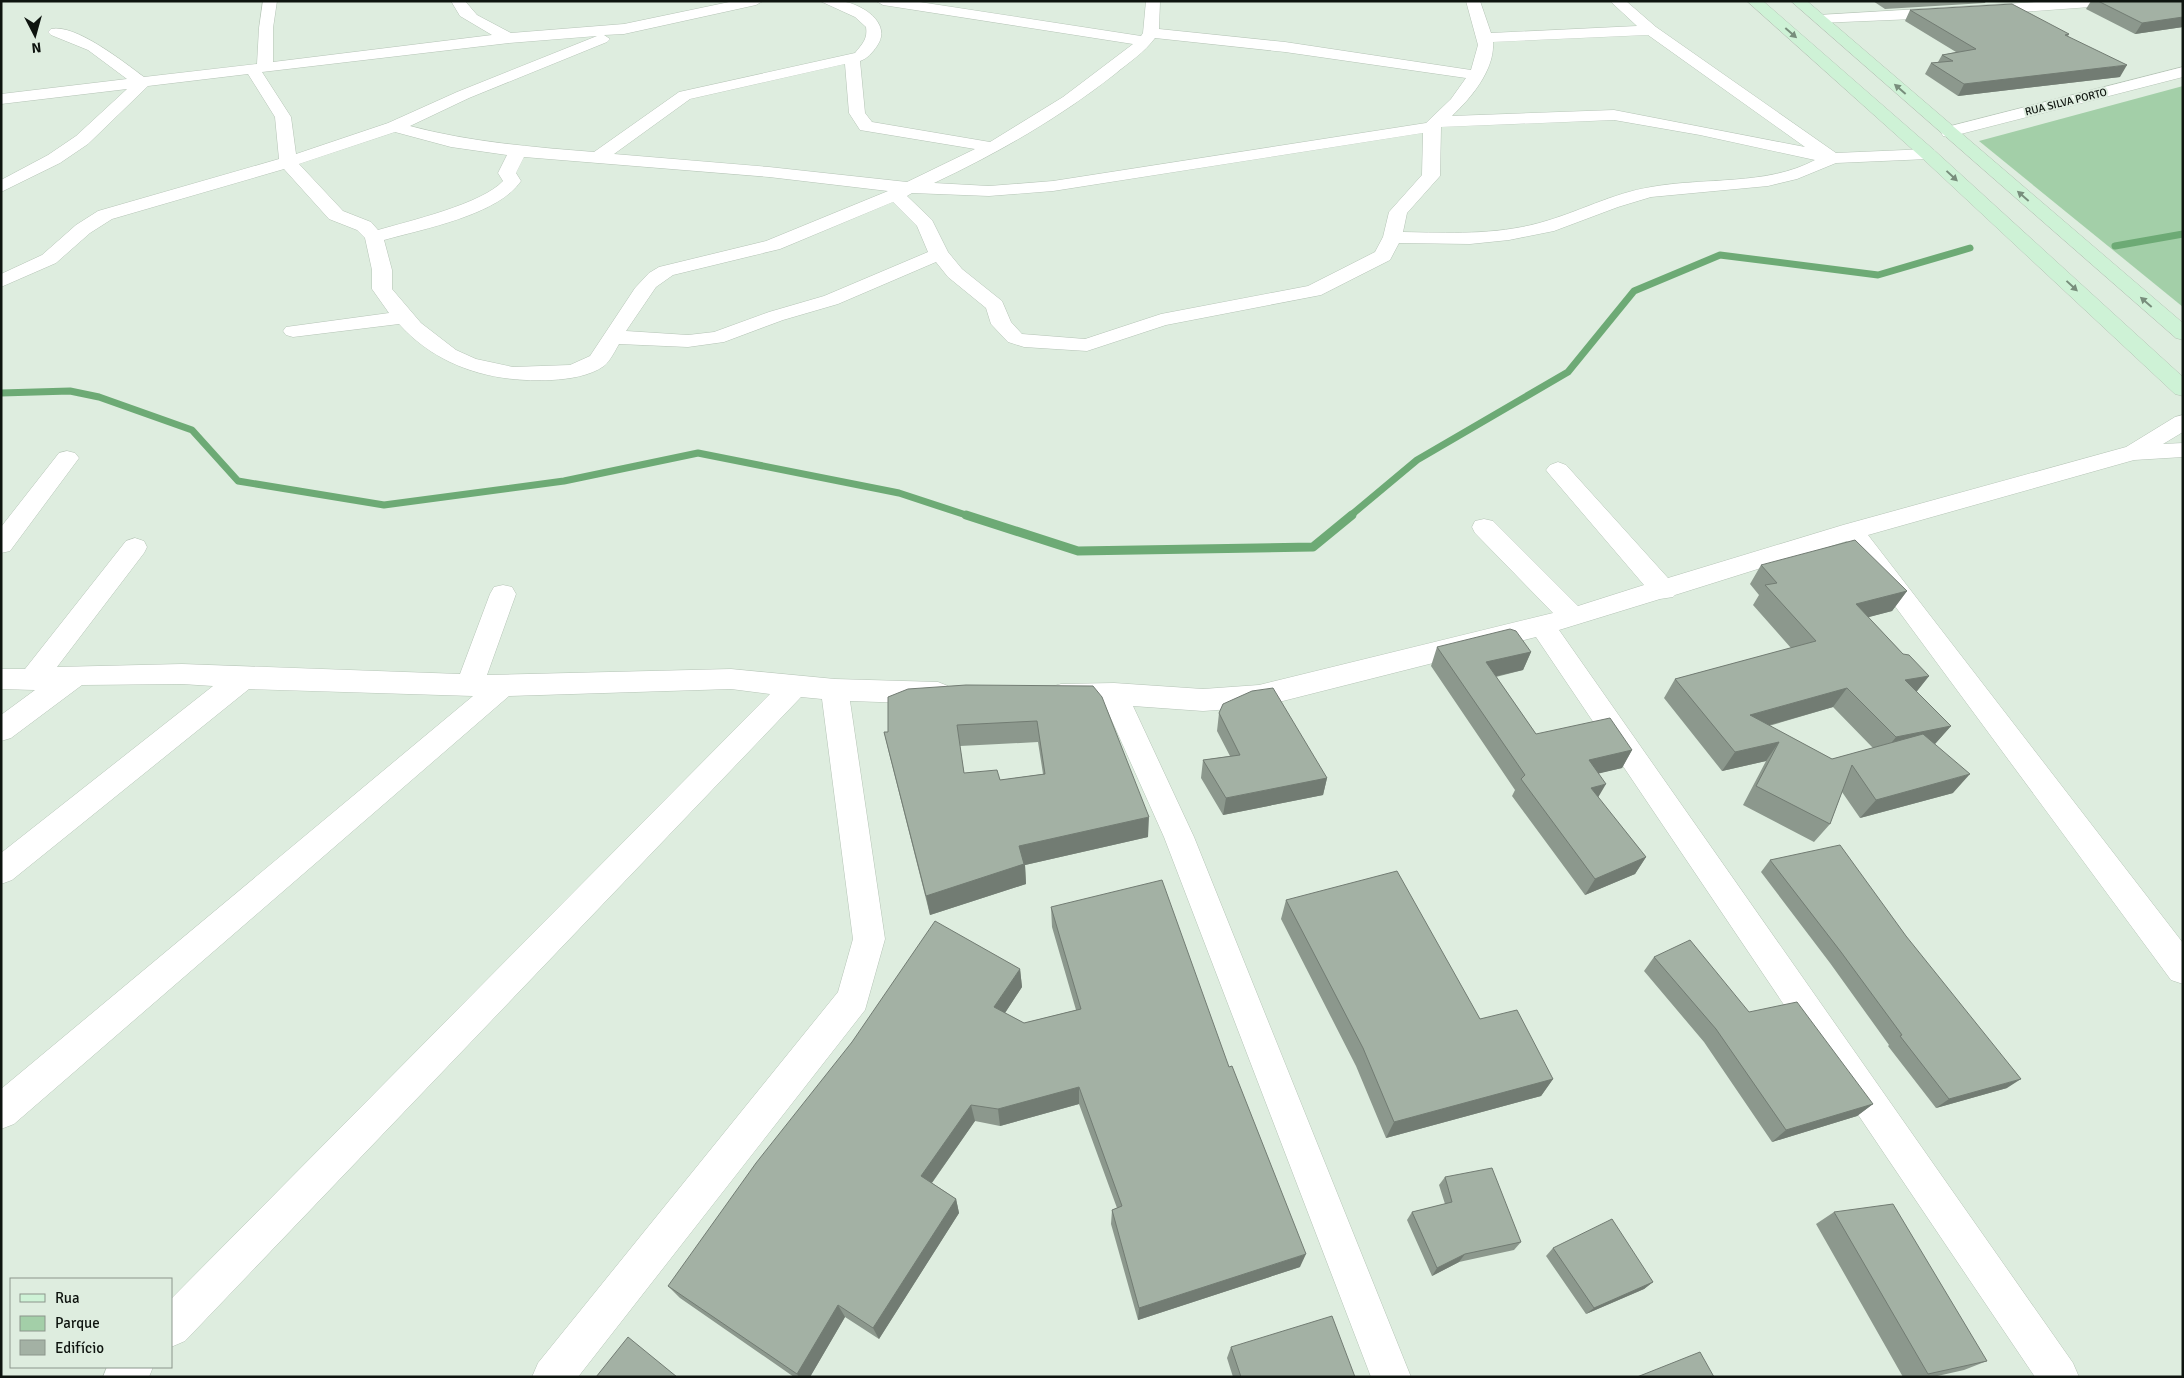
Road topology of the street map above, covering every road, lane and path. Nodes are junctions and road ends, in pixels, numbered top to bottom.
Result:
1 (270, 1) edge
2 (458, 1) edge
3 (756, 1) edge
4 (827, 1) edge
5 (882, 1) edge
6 (1153, 1) edge
7 (1473, 1) edge
8 (1617, 1) edge
9 (1754, 1) edge
10 (1798, 1) edge
11 (2118, 1) edge
12 (1819, 19) junction
13 (624, 29) junction
14 (1651, 30) junction
15 (56, 32) dead end
16 (1148, 37) junction
17 (509, 38) junction
18 (1483, 38) junction
19 (852, 60) junction
20 (259, 69) junction
21 (2183, 72) edge
22 (1476, 75) junction
23 (142, 83) junction
24 (1, 99) edge
25 (1434, 124) junction
26 (394, 127) junction
27 (1949, 132) junction
28 (991, 147) junction
29 (518, 151) junction
30 (1928, 154) junction
31 (597, 158) junction
32 (1832, 158) junction
33 (288, 162) junction
34 (1, 187) edge
35 (903, 191) junction
36 (374, 237) junction
37 (1392, 237) junction
38 (939, 254) junction
39 (1, 281) edge
40 (404, 317) junction
41 (293, 331) dead end
42 (2183, 334) edge
43 (613, 337) junction
44 (2183, 389) edge
45 (2183, 422) edge
46 (2183, 450) edge
47 (2133, 453) junction
48 (67, 458) dead end
49 (1558, 470) dead end
50 (1484, 527) dead end
51 (1852, 531) junction
52 (1, 545) edge
53 (134, 548) dead end
54 (1664, 591) junction
55 (503, 594) dead end
56 (1572, 616) junction
57 (1542, 626) junction
58 (77, 675) junction
59 (243, 678) junction
60 (1, 680) edge
61 (32, 680) junction
62 (470, 685) junction
63 (503, 686) junction
64 (795, 686) junction
65 (835, 690) junction
66 (961, 693) edge
67 (1114, 694) junction
68 (1039, 695) edge
69 (1, 730) edge
70 (1, 871) edge
71 (2183, 969) edge
72 (1, 1112) edge
73 (172, 1327) edge
74 (132, 1368) edge
75 (123, 1377) edge
76 (552, 1377) edge
77 (1391, 1377) edge
78 (2059, 1377) edge

1 - 20 street
2 - 17 street
3 - 13 street
4 - 19 street
5 - 16 street
6 - 16 street
7 - 18 street
8 - 14 street
9 -> 30 main road
10 - 12 main road
11 - 12 street
27 -> 12 main road
13 - 17 street
13 - 26 street
14 - 18 street
14 - 32 street
15 - 23 street
16 - 22 street
16 - 28 street
17 - 20 street
18 - 22 street
19 - 28 street
19 - 31 street
20 - 23 street
20 - 33 street
21 - 27 street, RUA SILVA PORTO
22 - 25 street
23 - 24 street
23 - 34 street
25 - 32 street
25 - 35 street
25 - 37 street
26 - 29 street
26 - 33 street
42 -> 27 main road
28 - 35 street
29 - 31 street
29 - 36 street
30 - 32 street
30 -> 44 main road
31 - 35 street
32 - 37 street
33 - 36 street
33 - 39 street
35 - 38 street
35 - 43 street
36 - 40 street
37 - 38 street
38 - 43 street
40 - 41 street
40 - 43 street
45 - 47 street
46 - 47 street
47 - 51 street
48 - 52 street
49 - 54 street
50 - 56 street
51 - 54 street
51 - 71 street
53 - 61 street
54 - 56 street
55 - 62 street
56 - 57 street
57 - 67 street
57 - 78 street
58 - 59 street
58 - 61 street
58 - 69 street
59 - 62 street
59 - 70 street
60 - 61 street
62 - 63 street
63 - 64 street
63 - 72 street
64 - 65 street
64 - 73 street
65 - 66 street
65 - 76 street
67 - 68 street
67 - 77 street
74 - 75 street

